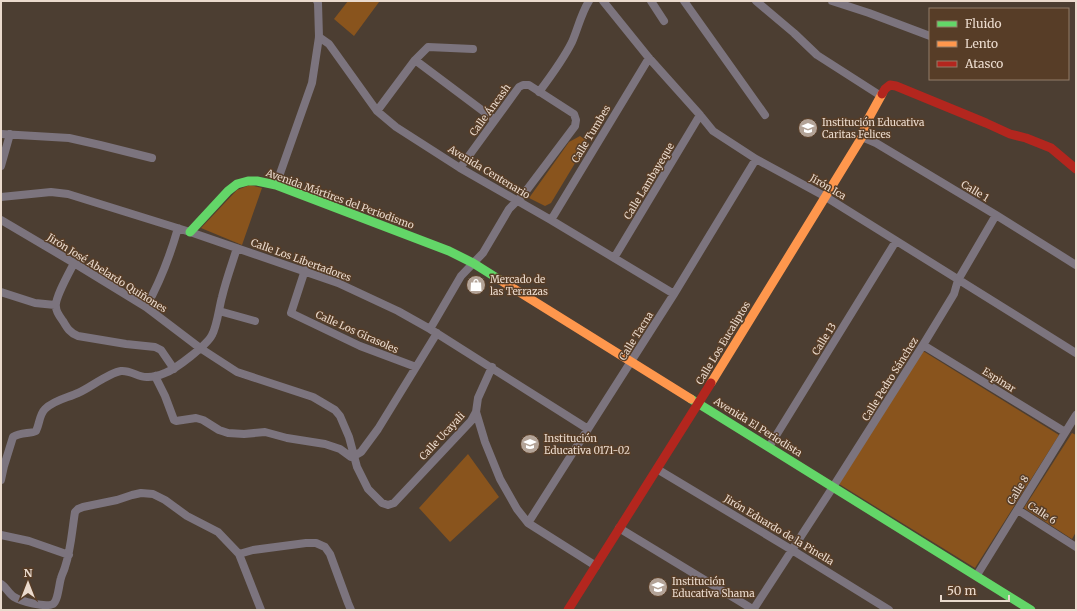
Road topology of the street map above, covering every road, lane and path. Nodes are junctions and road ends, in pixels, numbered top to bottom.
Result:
1 (317, 1) edge
2 (589, 1) edge
3 (603, 1) edge
4 (651, 1) edge
5 (684, 1) edge
6 (756, 1) edge
7 (832, 1) edge
8 (664, 21) dead end
9 (929, 36) edge
10 (319, 37) junction
11 (473, 49) dead end
12 (649, 58) junction
13 (415, 60) junction
14 (539, 92) junction
15 (881, 96) junction
16 (377, 110) junction
17 (700, 115) junction
18 (766, 115) dead end
19 (495, 120) junction
20 (5, 134) edge
21 (862, 137) junction
22 (152, 158) dead end
23 (756, 159) junction
24 (1, 166) edge
25 (460, 168) junction
26 (1076, 169) edge
27 (276, 185) junction
28 (826, 197) junction
29 (1, 198) edge
30 (517, 201) junction
31 (996, 216) junction
32 (1, 220) edge
33 (551, 220) junction
34 (178, 228) junction
35 (190, 232) junction
36 (896, 241) junction
37 (237, 248) junction
38 (614, 258) junction
39 (74, 263) junction
40 (473, 263) junction
41 (1076, 265) edge
42 (305, 270) junction
43 (958, 280) junction
44 (1, 292) edge
45 (674, 294) junction
46 (55, 306) junction
47 (146, 307) junction
48 (219, 311) junction
49 (254, 321) dead end
50 (434, 331) junction
51 (923, 345) junction
52 (200, 348) junction
53 (1076, 353) edge
54 (632, 362) junction
55 (416, 367) junction
56 (492, 367) junction
57 (174, 369) junction
58 (155, 376) junction
59 (699, 404) junction
60 (476, 412) junction
61 (1076, 415) edge
62 (588, 429) junction
63 (1065, 432) junction
64 (769, 447) junction
65 (354, 456) junction
66 (657, 469) junction
67 (1, 480) edge
68 (834, 487) junction
69 (388, 505) joint
70 (1018, 510) junction
71 (528, 523) junction
72 (619, 528) junction
73 (1, 535) edge
74 (1075, 545) edge
75 (792, 550) junction
76 (239, 554) junction
77 (68, 555) junction
78 (596, 566) junction
79 (977, 575) junction
80 (1, 584) edge
81 (262, 610) edge
82 (351, 610) edge
83 (568, 610) edge
84 (754, 610) edge
85 (889, 610) edge
86 (1031, 610) edge

1 - 10 street
2 - 14 street
3 - 12 street, Jirón Ica
4 - 8 street
5 - 18 street
6 - 15 street
7 - 9 street
10 - 16 street, Avenida Centenario
10 - 27 street
11 - 13 street
12 - 17 street, Jirón Ica
12 - 33 street, Calle Tumbes
13 - 16 street
13 - 19 street
14 - 19 street, Calle Áncash
14 - 30 street
15 - 21 street, Calle Los Eucaliptos
15 - 26 street, Calle Los Eucaliptos
16 - 25 street, Avenida Centenario
17 - 23 street, Jirón Ica
17 - 38 street, Calle Lambayeque
19 - 25 street, Calle Áncash
20 - 22 street
20 - 24 street
21 - 28 street, Calle Los Eucaliptos
21 - 31 street, Calle 1
23 - 28 street, Jirón Ica
23 - 45 street, Calle Tacna
25 - 30 street, Avenida Centenario
27 - 35 street, Avenida Mártires del Periodismo
27 - 40 street, Avenida Mártires del Periodismo
28 - 36 street, Jirón Ica
28 - 59 street, Calle Los Eucaliptos
29 - 34 street, Calle Los Libertadores
30 - 33 street, Avenida Centenario
30 - 40 street
31 - 41 street, Calle 1
31 - 43 street, Calle Pedro Sánchez
32 - 39 street, Jirón José Abelardo Quiñones
33 - 38 street, Avenida Centenario
34 - 35 street, Calle Los Libertadores
34 - 47 street
35 - 37 street, Calle Los Libertadores
36 - 43 street, Jirón Ica
36 - 64 street, Calle 13
37 - 42 street, Calle Los Libertadores
37 - 48 street
38 - 45 street, Avenida Centenario
39 - 46 street
39 - 47 street, Jirón José Abelardo Quiñones
40 - 50 street
40 - 54 street, Avenida El Periodista
42 - 50 street, Calle Los Libertadores
42 - 55 street, Calle Los Girasoles
43 - 51 street, Calle Pedro Sánchez
43 - 53 street, Jirón Ica
44 - 46 street
45 - 54 street, Calle Tacna
46 - 57 street
47 - 52 street, Jirón José Abelardo Quiñones
48 - 49 street
48 - 52 street
50 - 55 street
50 - 56 street, Calle Los Libertadores
51 - 63 street, Espinar
51 - 68 street, Calle Pedro Sánchez
52 - 57 street
52 - 65 street, Jirón José Abelardo Quiñones
54 - 59 street, Avenida El Periodista
54 - 62 street, Calle Tacna
55 - 65 street
56 - 60 street, Calle Ucayali
56 - 62 street, Calle Los Libertadores
57 - 58 street
58 - 65 street
58 - 67 street
59 - 64 street, Avenida El Periodista
59 - 66 street, Calle Los Eucaliptos
60 - 69 street, Calle Ucayali
60 - 71 street
61 - 63 street, Calle 8
62 - 71 street, Calle Tacna
63 - 70 street, Calle 8
64 - 68 street, Avenida El Periodista
65 - 69 street, Jirón José Abelardo Quiñones
66 - 72 street, Calle Los Eucaliptos
66 - 75 street, Jirón Eduardo de la Pinella
68 - 75 street, Calle Pedro Sánchez
68 - 79 street, Avenida El Periodista
70 - 74 street, Calle 6
70 - 79 street, Calle 8
71 - 78 street
72 - 78 street, Calle Los Eucaliptos
72 - 84 street
73 - 77 street
75 - 84 street, Calle Pedro Sánchez
75 - 85 street, Jirón Eduardo de la Pinella
76 - 77 street
76 - 81 street
76 - 82 street
77 - 80 street
78 - 83 street, Calle Los Eucaliptos
79 - 86 street, Avenida El Periodista

